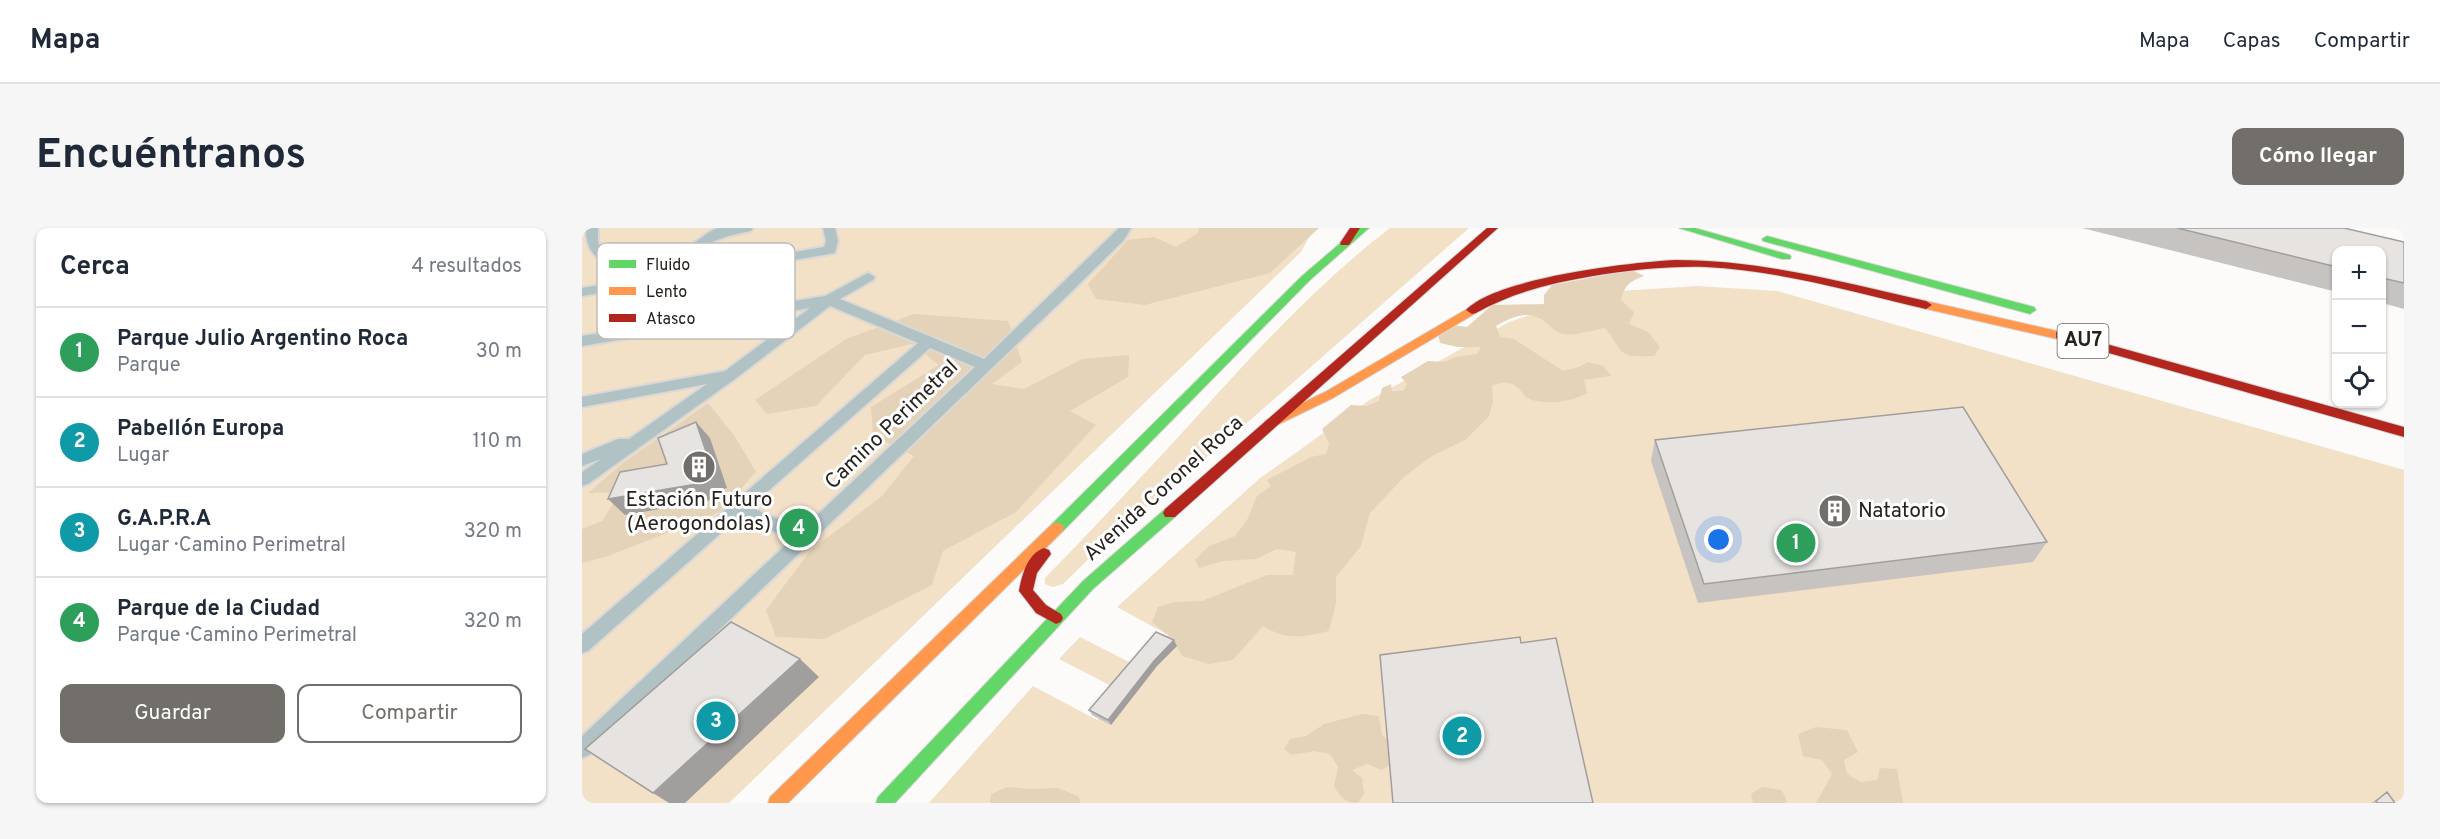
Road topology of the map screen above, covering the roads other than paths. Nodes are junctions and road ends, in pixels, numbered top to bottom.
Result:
1 (592, 228) edge
2 (747, 228) edge
3 (829, 228) edge
4 (1125, 228) edge
5 (1355, 228) edge
6 (1364, 228) edge
7 (1493, 228) edge
8 (1684, 228) edge
9 (1731, 228) edge
10 (1779, 228) edge
11 (718, 232) edge
12 (699, 243) edge
13 (1345, 243) junction
14 (1766, 245) junction
15 (795, 256) edge
16 (597, 258) edge
17 (868, 277) dead end
18 (597, 289) edge
19 (582, 292) edge
20 (829, 300) junction
21 (795, 306) edge
22 (795, 326) edge
23 (597, 339) edge
24 (778, 339) edge
25 (2079, 340) junction
26 (582, 341) edge
27 (928, 342) junction
28 (985, 365) junction
29 (730, 375) junction
30 (582, 402) edge
31 (1269, 424) junction
32 (2404, 432) edge
33 (636, 441) junction
34 (582, 460) edge
35 (582, 480) edge
36 (1104, 482) junction
37 (737, 509) junction
38 (804, 537) junction
39 (1056, 618) junction
40 (582, 645) edge
41 (582, 749) edge
42 (776, 803) edge
43 (884, 803) edge

1 - 16 street
2 - 11 street
3 - 15 street
4 - 28 street, Camino Perimetral
5 - 13 main road
6 - 13 main road, Avenida Coronel Roca
7 - 31 main road, Avenida Coronel Roca
8 - 14 main road, AU7
9 - 14 main road, AU7
10 - 14 main road, AU7
11 - 12 street
13 - 36 main road, Avenida Coronel Roca
14 - 25 main road, AU7
17 - 20 street
18 - 19 street
20 - 21 street
20 - 22 street
20 - 27 street
23 - 26 street
24 - 29 street
25 - 31 main road
25 - 32 main road, AU7
27 - 28 street
27 - 37 street
28 - 38 street, Camino Perimetral
29 - 30 street
29 - 33 street
31 - 39 main road, Avenida Coronel Roca
33 - 34 street
33 - 35 street
36 - 39 main road
36 - 42 main road, Avenida Coronel Roca
37 - 38 street
37 - 40 street
38 - 41 street, Camino Perimetral
39 - 43 main road, Avenida Coronel Roca

